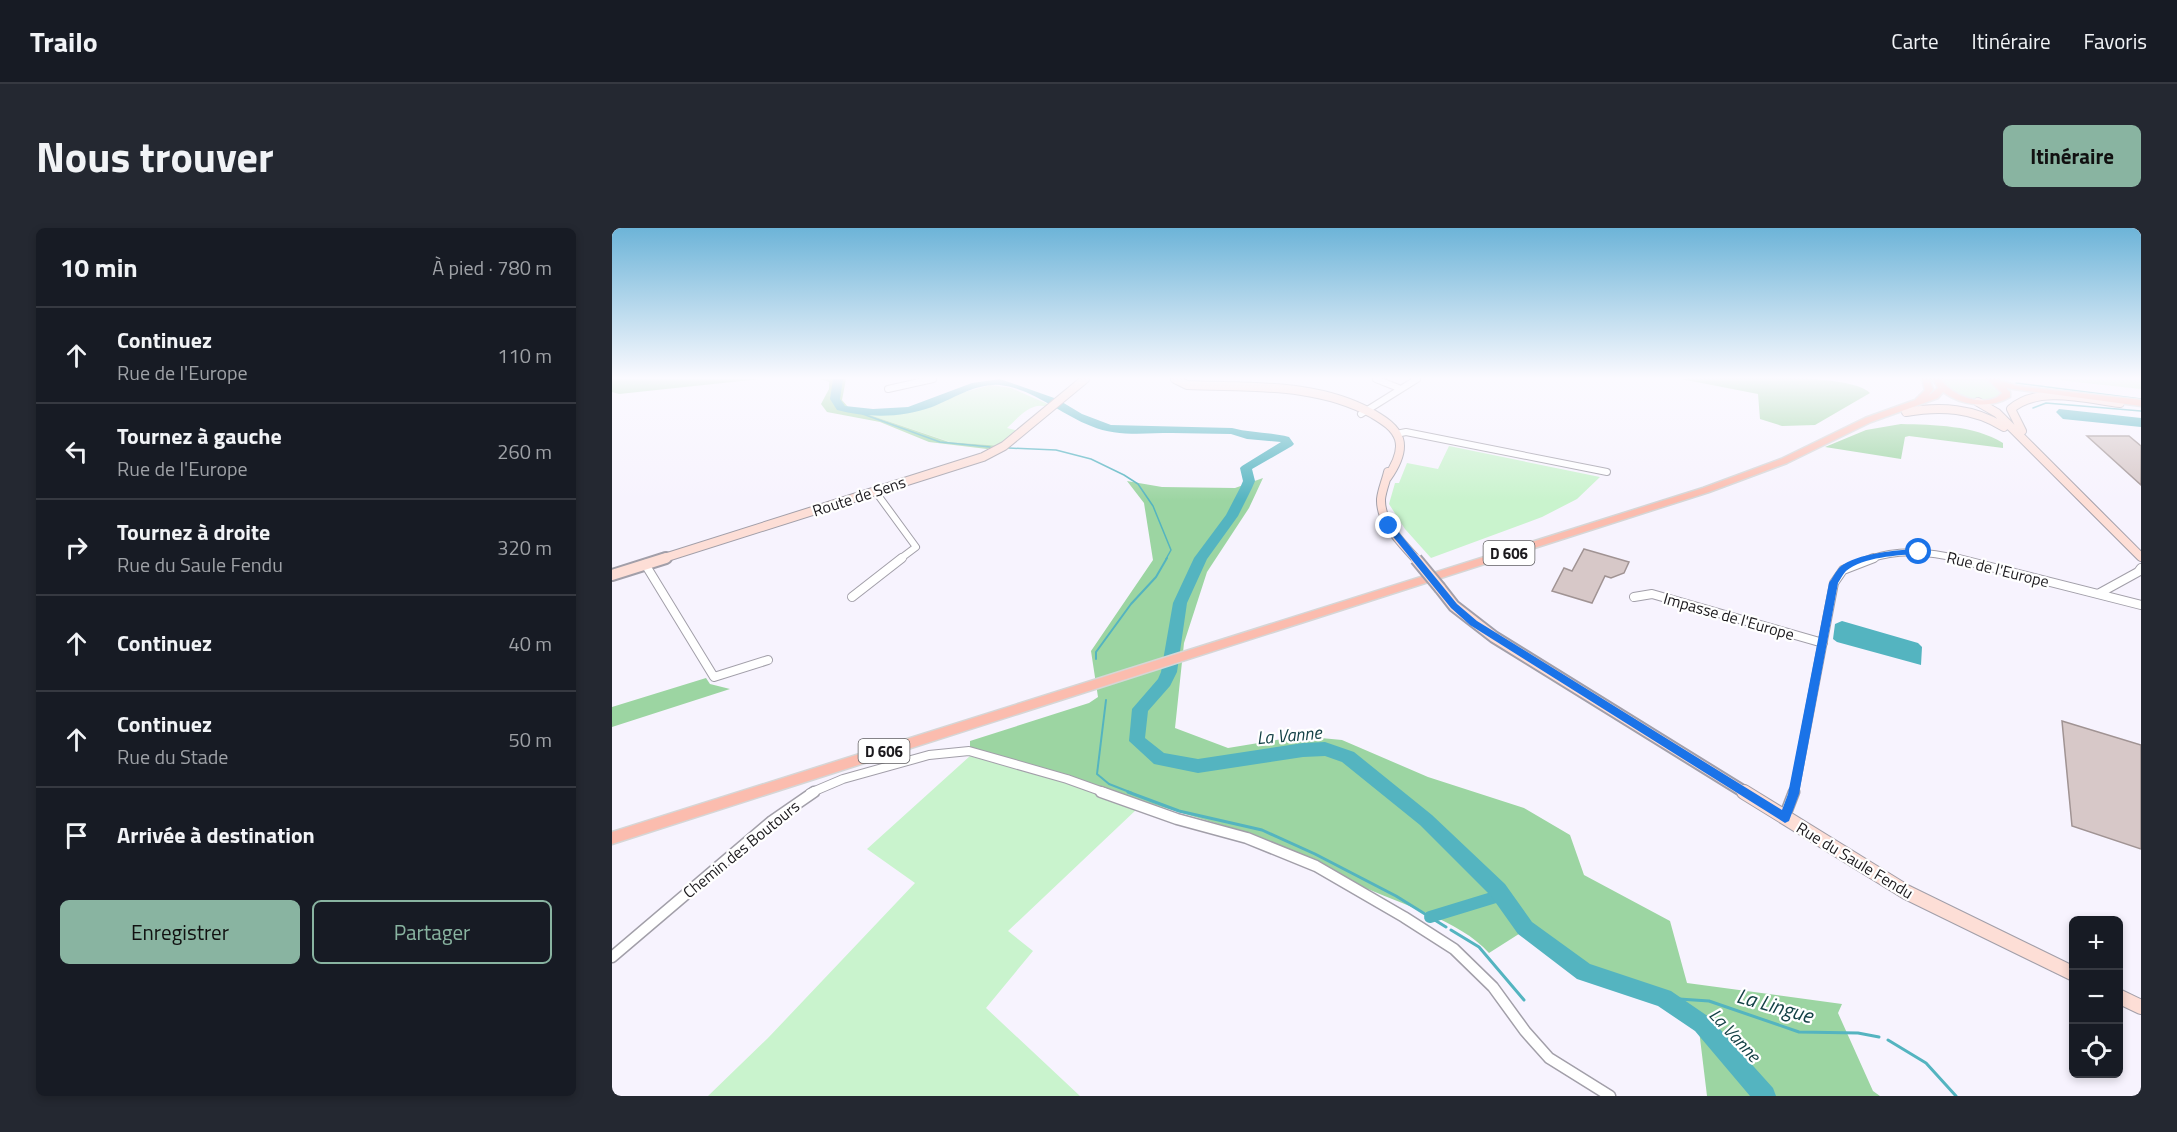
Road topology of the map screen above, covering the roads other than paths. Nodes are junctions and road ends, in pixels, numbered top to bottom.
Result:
1 (1036, 420) edge
2 (1378, 420) edge
3 (1876, 420) edge
4 (1990, 420) edge
5 (2003, 420) edge
6 (2012, 420) edge
7 (2015, 420) edge
8 (2022, 431) junction
9 (1393, 434) junction
10 (2037, 454) junction
11 (1607, 472) dead end
12 (875, 491) junction
13 (2086, 504) junction
14 (2141, 552) edge
15 (2141, 557) edge
16 (2141, 562) edge
17 (645, 564) junction
18 (2141, 568) edge
19 (612, 575) edge
20 (2098, 594) junction
21 (852, 597) dead end
22 (1634, 597) dead end
23 (2141, 604) edge
24 (1823, 643) junction
25 (768, 660) dead end
26 (1785, 818) junction
27 (612, 838) edge
28 (612, 957) edge
29 (2069, 972) edge
30 (2123, 998) edge
31 (2141, 1007) edge
32 (1610, 1096) edge

1 - 12 street, Route de Sens
2 - 9 street
3 - 27 main road, D 606
4 - 10 street
5 - 10 street
6 - 8 street
7 - 8 street
8 - 14 street
9 - 11 street
9 - 26 street, Rue du Saule Fendu, bridge
10 - 13 street
12 - 17 street, Route de Sens
12 - 21 street
13 - 15 street
13 - 16 street
17 - 19 street, Route de Sens
17 - 25 street
18 - 20 street
20 - 23 street, Rue de l'Europe
20 - 24 street, Rue de l'Europe
22 - 24 street, Impasse de l'Europe
24 - 26 street, Rue de l'Europe
26 - 29 street, Rue du Saule Fendu
28 - 32 street, Chemin des Boutours
30 - 31 street

